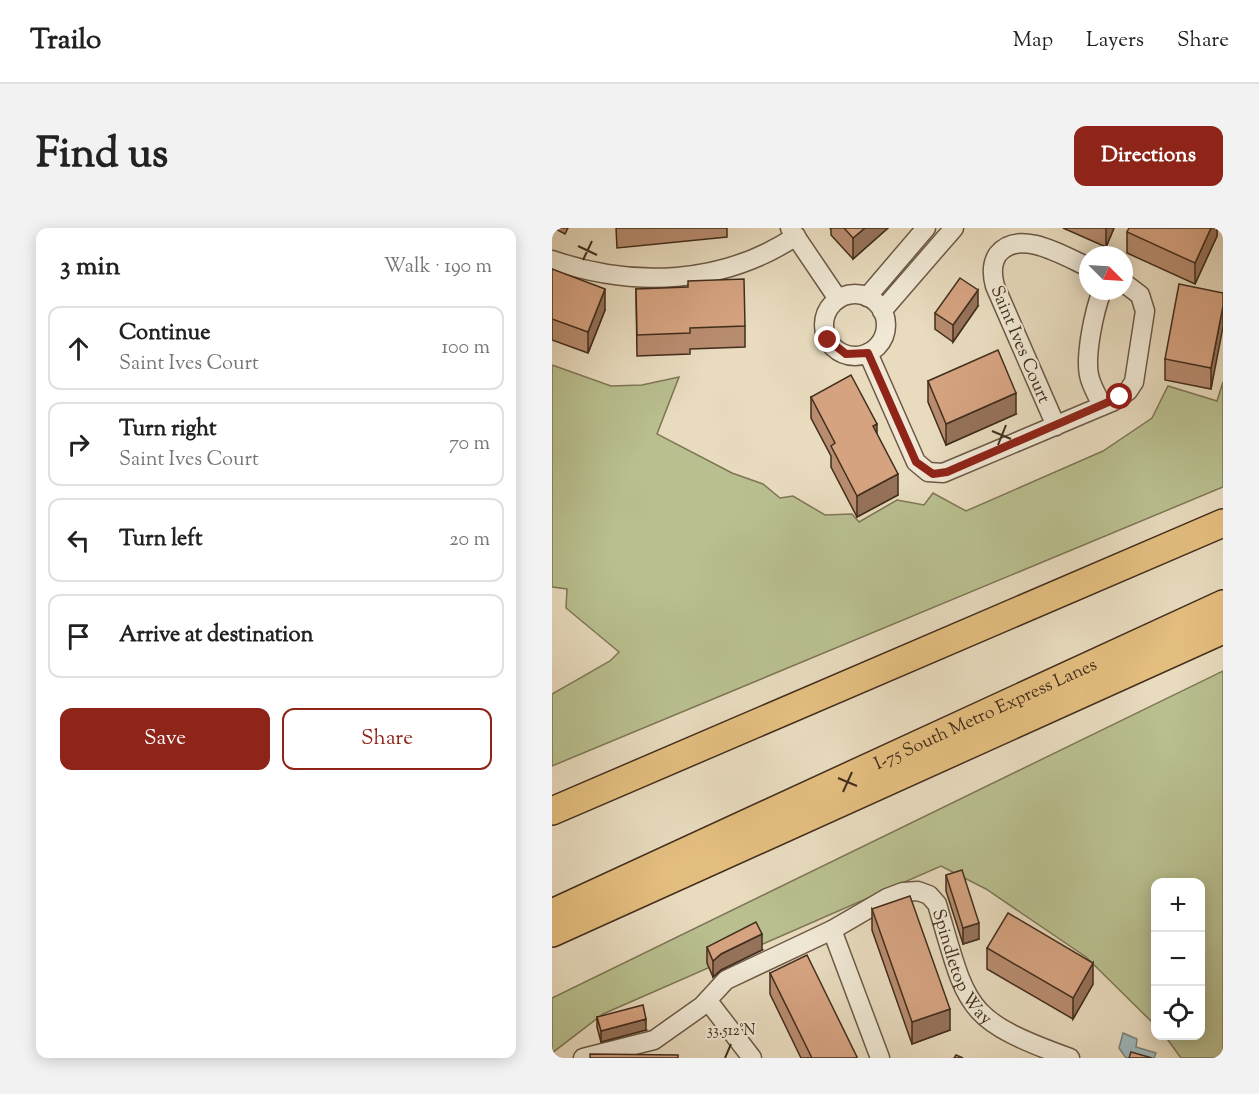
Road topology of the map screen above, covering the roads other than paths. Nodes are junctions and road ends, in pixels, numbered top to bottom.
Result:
1 (954, 228) edge
2 (925, 229) edge
3 (793, 232) edge
4 (940, 245) junction
5 (552, 260) edge
6 (1079, 263) edge
7 (1133, 290) edge
8 (867, 297) junction
9 (838, 299) junction
10 (1099, 300) edge
11 (882, 311) junction
12 (868, 353) junction
13 (1102, 406) junction
14 (1056, 426) junction
15 (1223, 523) edge
16 (1223, 604) edge
17 (1223, 630) edge
18 (552, 811) edge
19 (605, 909) junction
20 (552, 913) edge
21 (832, 930) junction
22 (552, 933) edge
23 (552, 951) edge
24 (708, 1001) junction
25 (583, 1058) edge
26 (752, 1058) edge
27 (880, 1058) edge
28 (1070, 1058) edge

1 - 4 street
2 - 4 street
2 - 8 street
3 - 5 street
3 - 9 street
4 - 11 street
6 - 14 street, Saint Ives Court
7 - 13 street, Saint Ives Court
8 - 9 street
8 - 11 street
9 - 12 street
10 - 13 street
11 - 12 street
12 - 14 street, Saint Ives Court
13 - 14 street, Saint Ives Court
15 - 18 highway
16 - 20 highway, I-75 South Metro Express Lanes
17 - 19 highway
19 - 22 highway
19 - 23 highway
21 - 24 street, Spindletop Way
21 - 27 street
21 - 28 street, Spindletop Way
24 - 25 street, Spindletop Way
24 - 26 street

